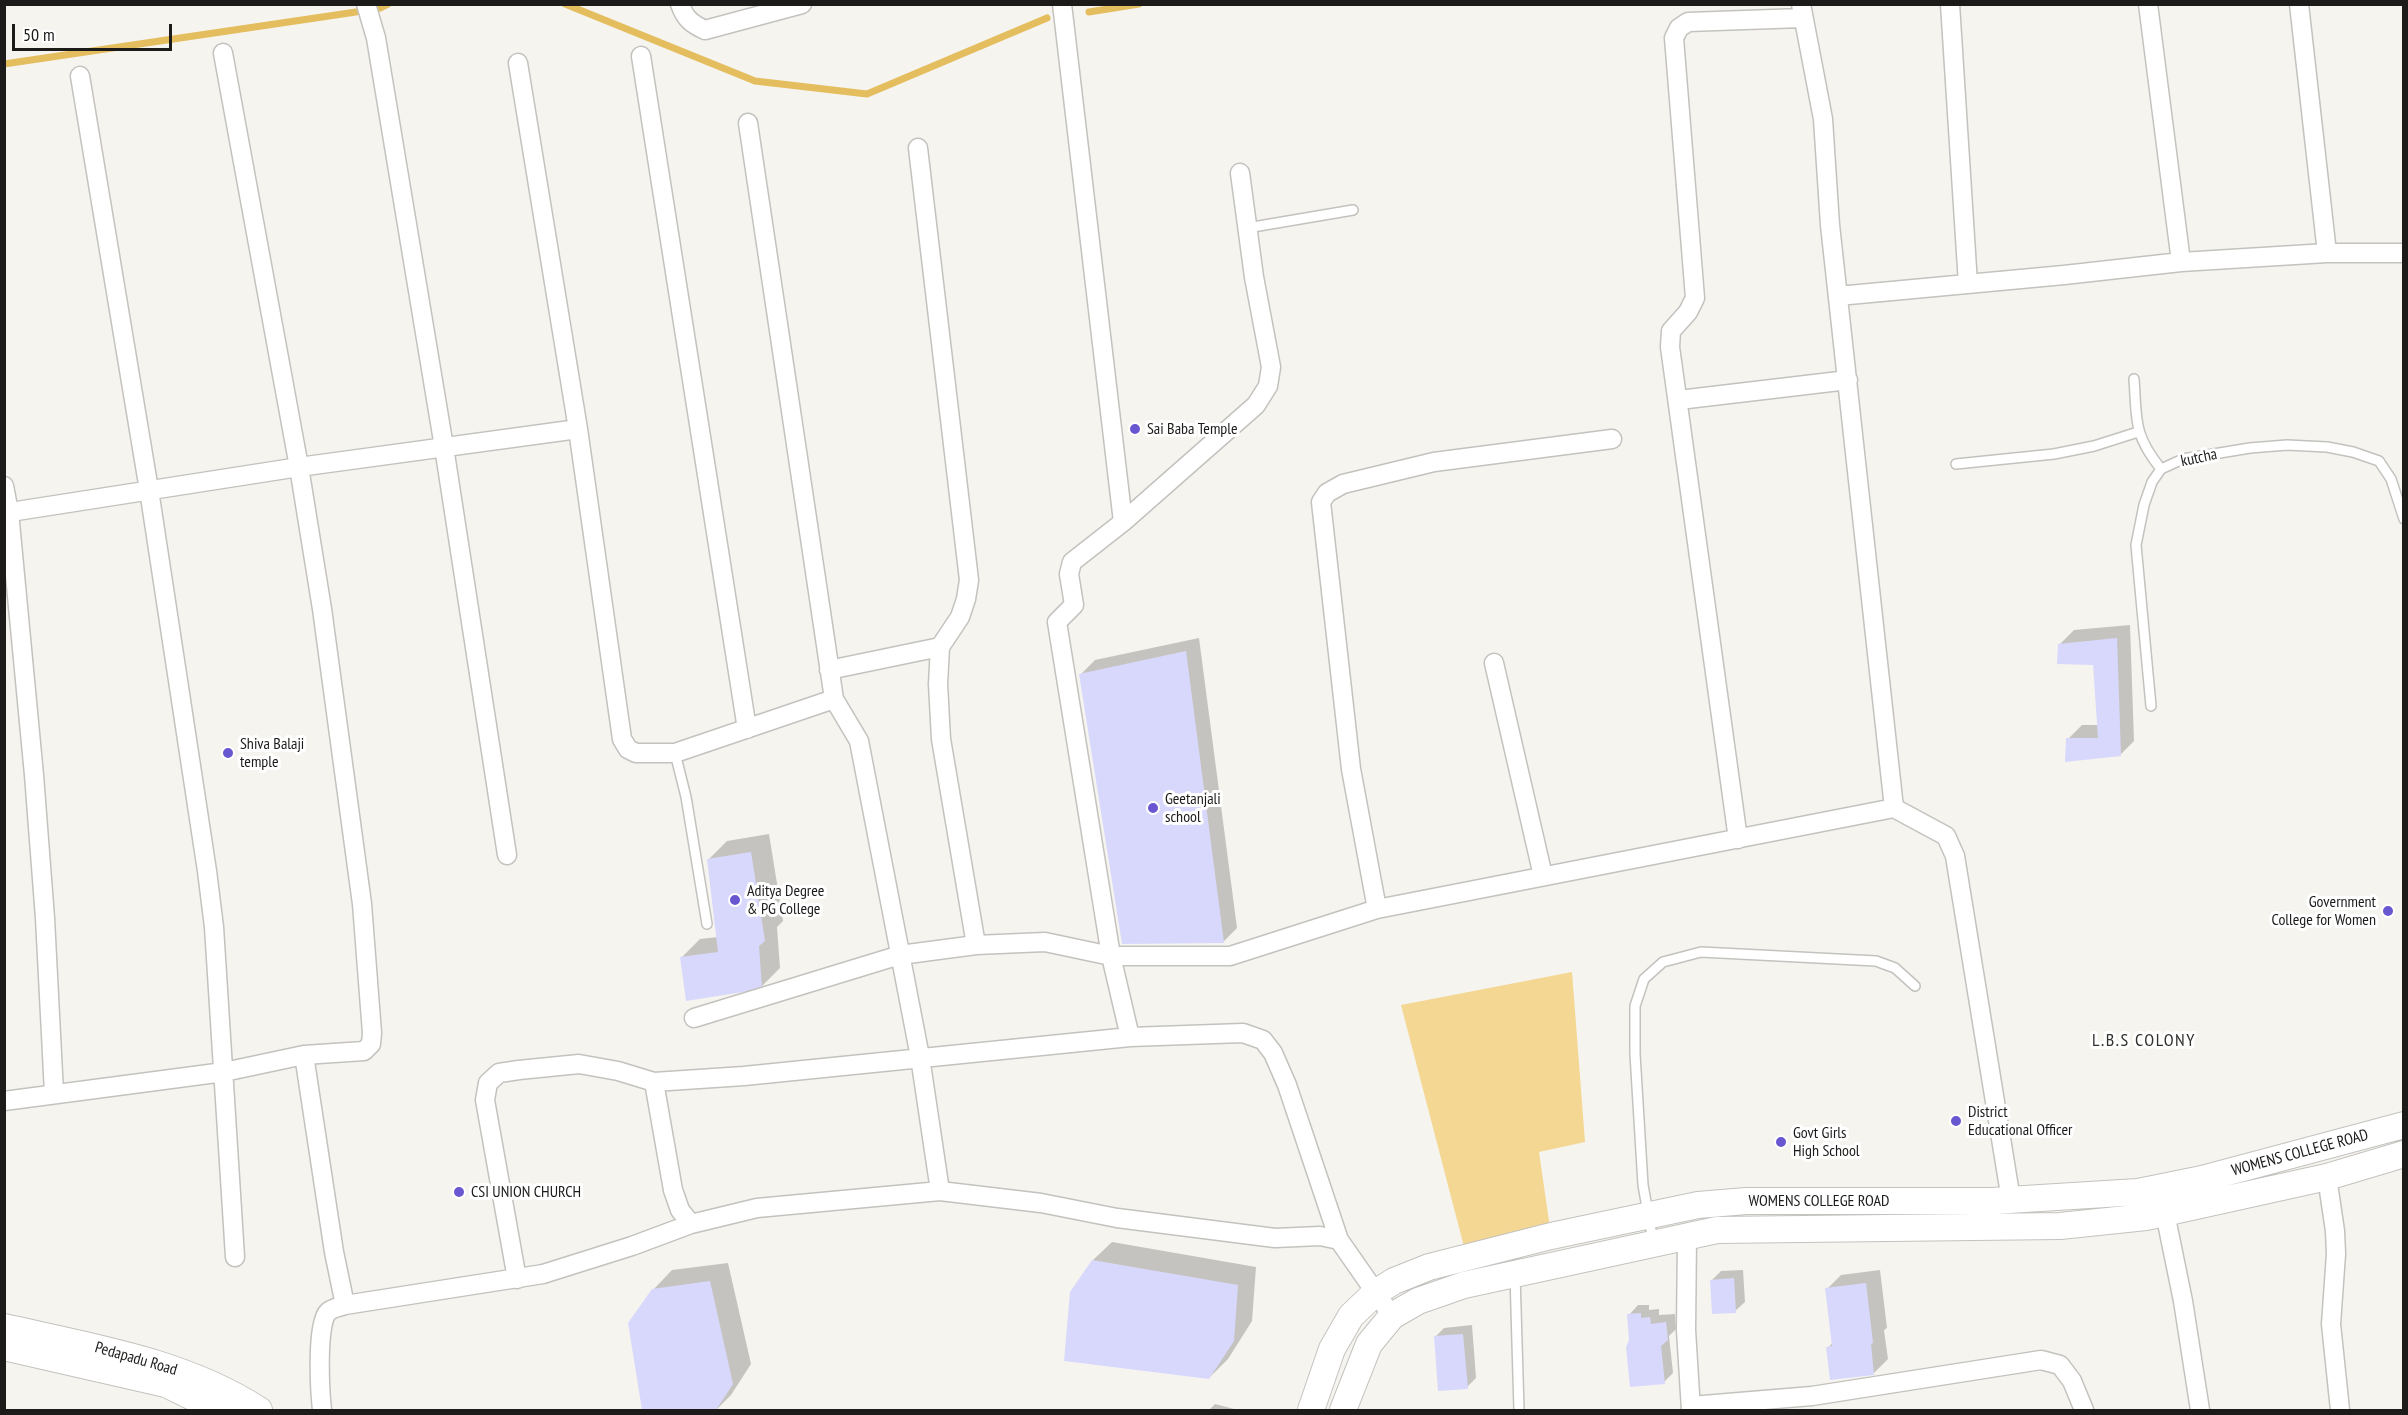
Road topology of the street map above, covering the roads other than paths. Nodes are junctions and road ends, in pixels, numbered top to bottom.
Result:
1 (366, 4) edge
2 (680, 4) edge
3 (802, 4) edge
4 (1062, 4) edge
5 (1950, 4) edge
6 (2148, 4) edge
7 (2299, 4) edge
8 (1801, 11) edge
9 (223, 53) dead end
10 (641, 56) dead end
11 (518, 63) dead end
12 (80, 76) dead end
13 (748, 123) dead end
14 (918, 148) dead end
15 (1240, 173) dead end
16 (1353, 210) dead end
17 (1250, 227) junction
18 (2403, 252) edge
19 (2327, 253) junction
20 (2181, 262) junction
21 (1968, 284) junction
22 (1838, 296) junction
23 (2134, 379) dead end
24 (1848, 380) junction
25 (1679, 400) junction
26 (578, 429) junction
27 (2138, 432) junction
28 (1612, 439) dead end
29 (444, 447) junction
30 (1956, 464) dead end
31 (299, 467) junction
32 (2161, 468) junction
33 (4, 486) edge
34 (148, 490) junction
35 (7, 512) edge
36 (2403, 519) edge
37 (1123, 522) junction
38 (939, 650) junction
39 (1494, 663) dead end
40 (829, 670) junction
41 (836, 704) junction
42 (2151, 706) dead end
43 (747, 729) junction
44 (677, 759) junction
45 (1894, 808) junction
46 (1738, 839) junction
47 (507, 855) dead end
48 (1543, 876) junction
49 (1377, 909) junction
50 (707, 924) dead end
51 (976, 945) junction
52 (900, 955) junction
53 (1111, 956) junction
54 (1915, 986) dead end
55 (694, 1018) dead end
56 (1130, 1037) junction
57 (304, 1055) junction
58 (920, 1057) junction
59 (224, 1072) junction
60 (654, 1082) junction
61 (54, 1093) junction
62 (4, 1101) edge
63 (2403, 1125) edge
64 (2403, 1154) edge
65 (2327, 1177) junction
66 (940, 1191) junction
67 (2012, 1200) junction
68 (2165, 1213) junction
69 (1648, 1214) junction
70 (691, 1224) junction
71 (1687, 1237) junction
72 (1339, 1240) junction
73 (1654, 1244) junction
74 (235, 1257) dead end
75 (1515, 1274) junction
76 (517, 1278) junction
77 (1376, 1293) junction
78 (345, 1305) junction
79 (1392, 1316) junction
80 (4, 1327) edge
81 (4, 1347) edge
82 (1691, 1408) edge
83 (219, 1410) edge
84 (260, 1410) edge
85 (322, 1410) edge
86 (1311, 1410) edge
87 (1343, 1410) edge
88 (1518, 1410) edge
89 (2084, 1410) edge
90 (2200, 1410) edge
91 (2340, 1410) edge

1 - 29 street
2 - 3 street
4 - 37 street
5 - 21 street
6 - 20 street
7 - 19 street
8 - 22 street
8 - 25 street
9 - 31 street
10 - 43 street
11 - 26 street
12 - 34 street
13 - 40 street
14 - 38 street
15 - 17 street
16 - 17 lane
17 - 37 street
18 - 19 street
19 - 20 street
20 - 21 street
21 - 22 street
22 - 24 street
23 - 27 lane
24 - 25 street
24 - 45 street
25 - 46 street
26 - 29 street
26 - 44 street
27 - 30 lane
27 - 32 lane
28 - 49 street
29 - 31 street
29 - 47 street
31 - 34 street
31 - 57 street
32 - 36 lane, kutcha
32 - 42 lane, kutcha
33 - 35 street
34 - 35 street
34 - 59 street
35 - 61 street
37 - 53 street
38 - 40 street
38 - 51 street
39 - 48 street
40 - 41 street
41 - 43 street
41 - 52 street
43 - 44 street
44 - 50 lane
45 - 46 street
45 - 67 street
46 - 48 street
48 - 49 street
49 - 53 street
51 - 52 street
51 - 53 street
52 - 55 street
52 - 58 street
53 - 56 street
54 - 69 lane
56 - 58 street
56 - 72 street
57 - 59 street
57 - 78 street
58 - 60 street
58 - 66 street
59 - 61 street
59 - 74 street
60 - 70 street
60 - 76 street
61 - 62 street
63 - 67 main road, WOMENS COLLEGE ROAD
64 - 65 main road, WOMENS COLLEGE ROAD
65 - 68 main road, WOMENS COLLEGE ROAD
65 - 91 street
66 - 70 street
66 - 72 street
67 - 69 main road, WOMENS COLLEGE ROAD
68 - 71 main road, WOMENS COLLEGE ROAD
68 - 90 street
69 - 73 lane
69 - 77 main road, WOMENS COLLEGE ROAD
70 - 76 street
71 - 73 main road, WOMENS COLLEGE ROAD
71 - 82 street
72 - 77 street
73 - 75 main road, WOMENS COLLEGE ROAD
75 - 79 main road, WOMENS COLLEGE ROAD
75 - 88 lane
76 - 78 street
77 - 79 street
77 - 86 main road, WOMENS COLLEGE ROAD
78 - 85 street
79 - 87 main road, WOMENS COLLEGE ROAD
80 - 84 main road, Pedapadu Road
81 - 83 main road
82 - 89 street

